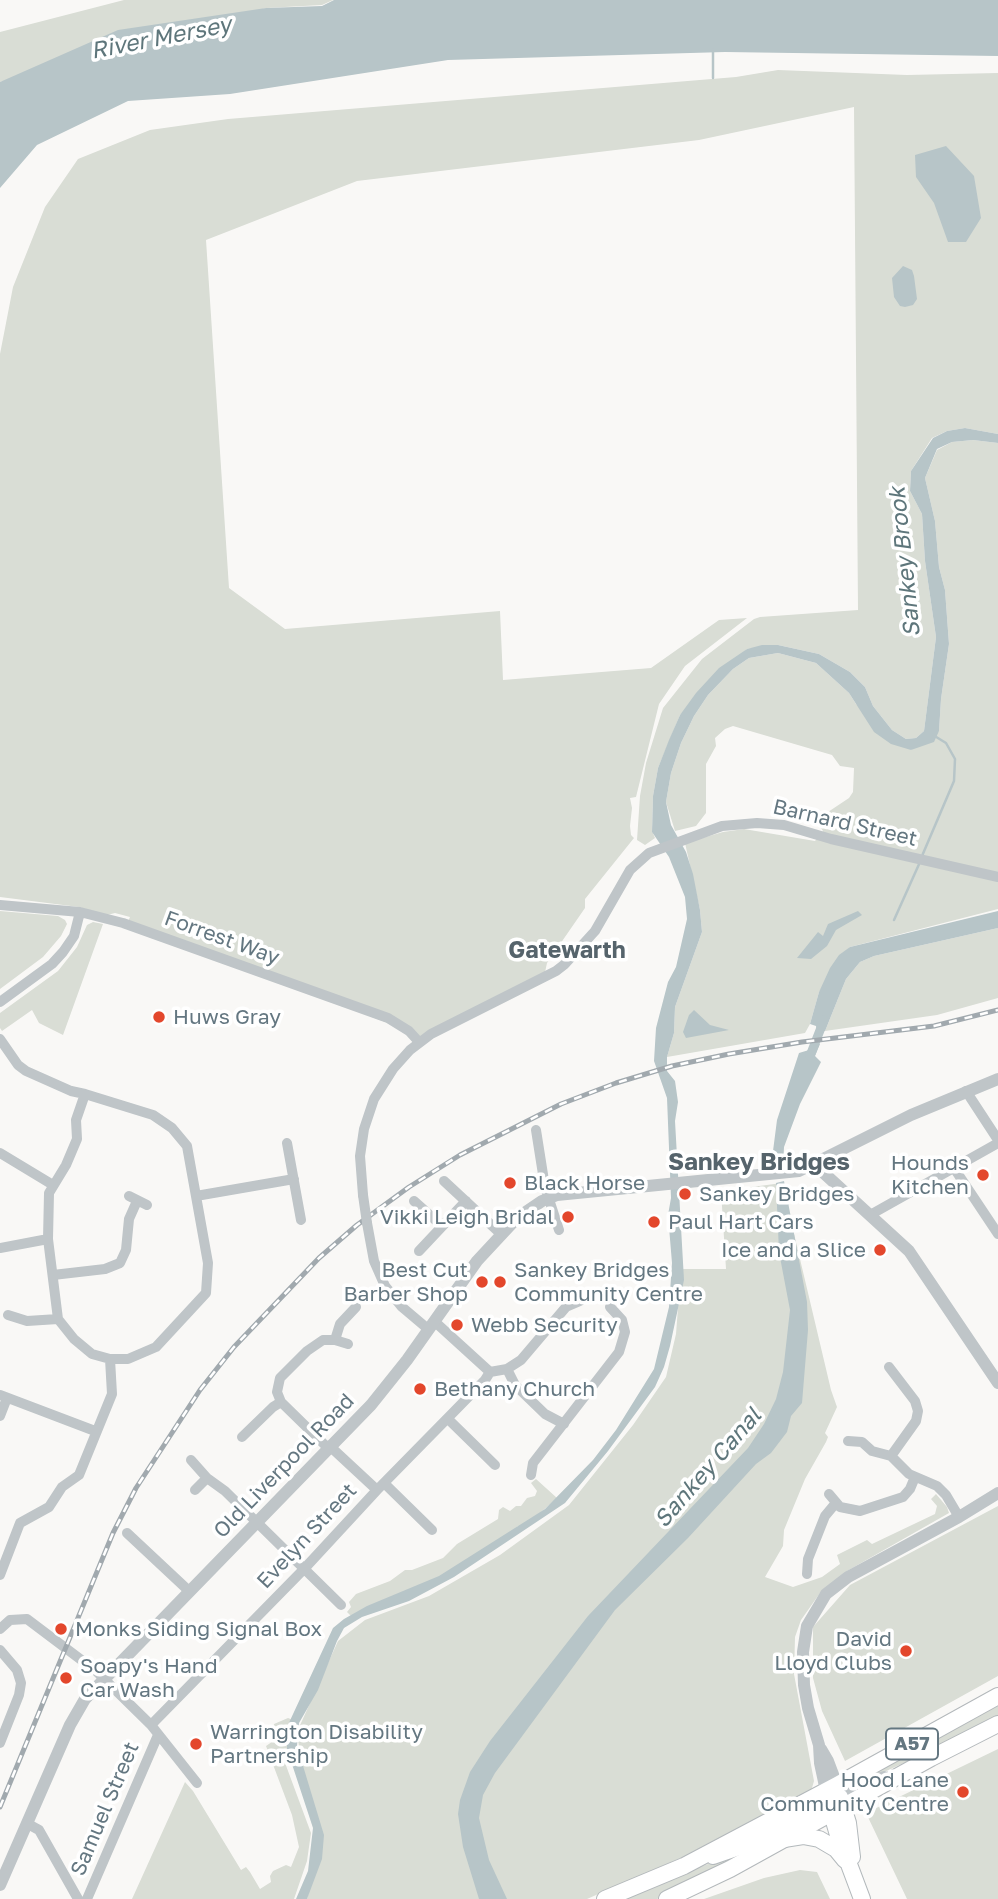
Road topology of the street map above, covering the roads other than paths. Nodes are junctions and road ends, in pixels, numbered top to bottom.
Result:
1 (998, 877) edge
2 (0, 905) edge
3 (80, 912) junction
4 (0, 1002) edge
5 (1, 1041) edge
6 (419, 1042) junction
7 (998, 1079) edge
8 (966, 1091) junction
9 (85, 1094) junction
10 (536, 1130) dead end
11 (998, 1141) edge
12 (287, 1143) dead end
13 (0, 1153) edge
14 (815, 1165) junction
15 (954, 1168) junction
16 (294, 1179) junction
17 (443, 1181) dead end
18 (53, 1185) junction
19 (196, 1196) junction
20 (549, 1198) junction
21 (138, 1200) dead end
22 (414, 1201) dead end
23 (466, 1201) junction
24 (870, 1215) junction
25 (302, 1220) dead end
26 (442, 1226) junction
27 (559, 1230) dead end
28 (501, 1234) junction
29 (998, 1234) edge
30 (48, 1239) junction
31 (0, 1248) edge
32 (419, 1251) dead end
33 (53, 1275) junction
34 (580, 1301) dead end
35 (625, 1303) dead end
36 (356, 1307) dead end
37 (560, 1314) junction
38 (8, 1315) dead end
39 (58, 1319) junction
40 (570, 1322) dead end
41 (431, 1325) junction
42 (335, 1340) junction
43 (348, 1344) dead end
44 (110, 1359) junction
45 (889, 1367) dead end
46 (508, 1369) junction
47 (490, 1373) junction
48 (997, 1380) edge
49 (4, 1397) edge
50 (281, 1402) junction
51 (0, 1416) edge
52 (448, 1419) junction
53 (564, 1424) junction
54 (95, 1431) junction
55 (242, 1437) dead end
56 (847, 1442) dead end
57 (331, 1449) junction
58 (891, 1455) junction
59 (191, 1460) dead end
60 (495, 1465) dead end
61 (531, 1475) dead end
62 (915, 1476) junction
63 (207, 1478) junction
64 (380, 1486) junction
65 (195, 1490) dead end
66 (998, 1493) edge
67 (829, 1494) dead end
68 (835, 1504) junction
69 (959, 1517) junction
70 (257, 1523) junction
71 (432, 1530) dead end
72 (127, 1533) dead end
73 (0, 1538) edge
74 (12, 1543) junction
75 (304, 1569) junction
76 (0, 1575) edge
77 (808, 1575) dead end
78 (189, 1591) junction
79 (341, 1605) dead end
80 (0, 1629) edge
81 (0, 1650) edge
82 (104, 1678) junction
83 (998, 1696) edge
84 (998, 1724) edge
85 (151, 1725) junction
86 (158, 1735) junction
87 (0, 1744) edge
88 (197, 1783) dead end
89 (834, 1799) junction
90 (28, 1824) junction
91 (783, 1839) junction
92 (853, 1870) junction
93 (0, 1885) edge
94 (78, 1899) edge
95 (87, 1899) edge
96 (605, 1899) edge
97 (667, 1899) edge
98 (862, 1899) edge

1 - 6 street, Barnard Street
2 - 3 street, Forrest Way
3 - 4 street
3 - 6 street, Forrest Way
5 - 9 street
6 - 41 street, Barnard Street, bridge
7 - 8 street, Old Liverpool Road
8 - 11 street
8 - 14 street, Old Liverpool Road
9 - 18 street
9 - 19 street
10 - 20 street
11 - 15 street
12 - 16 street
13 - 18 street
14 - 20 street, Old Liverpool Road
14 - 24 street
15 - 24 street
15 - 29 street
16 - 19 street
16 - 25 street
17 - 23 street
18 - 30 street
19 - 44 street
20 - 27 street
20 - 28 street, Old Liverpool Road
21 - 33 street
22 - 26 street
23 - 26 street
23 - 28 street
24 - 48 street
26 - 32 street
28 - 41 street, Old Liverpool Road
30 - 31 street
30 - 33 street
33 - 39 street
34 - 37 street
35 - 53 street
36 - 42 street
37 - 40 street
37 - 46 street
38 - 39 street
39 - 44 street
41 - 47 street, Barnard Street
41 - 57 street, Old Liverpool Road
42 - 43 street
42 - 50 street
44 - 54 street
45 - 58 street
46 - 47 street
46 - 53 street
47 - 52 street, Evelyn Street
49 - 51 street
49 - 54 street
50 - 55 street
50 - 57 street
52 - 60 street
52 - 64 street, Evelyn Street
53 - 61 street
54 - 74 street
56 - 58 street
57 - 64 street
57 - 70 street, Old Liverpool Road
58 - 62 street
59 - 63 street
62 - 68 street
62 - 69 street
63 - 65 street
63 - 70 street
64 - 71 street
64 - 75 street, Evelyn Street
66 - 69 street
67 - 68 street
68 - 77 street
69 - 89 street
70 - 75 street
70 - 78 street, Old Liverpool Road
72 - 78 street
73 - 74 street
74 - 76 street
75 - 79 street
75 - 85 street, Evelyn Street
78 - 82 street, Old Liverpool Road
80 - 82 street
81 - 87 street
82 - 85 street
82 - 90 street, Old Liverpool Road
83 - 89 main road, A57
84 - 89 main road, A57
85 - 86 street
86 - 88 street
86 - 95 street, Samuel Street
89 - 91 main road, A57
89 - 92 main road
89 - 96 main road, A57
90 - 93 street, Old Liverpool Road
90 - 94 street
91 - 92 main road
91 - 97 main road, A57
92 - 98 main road

